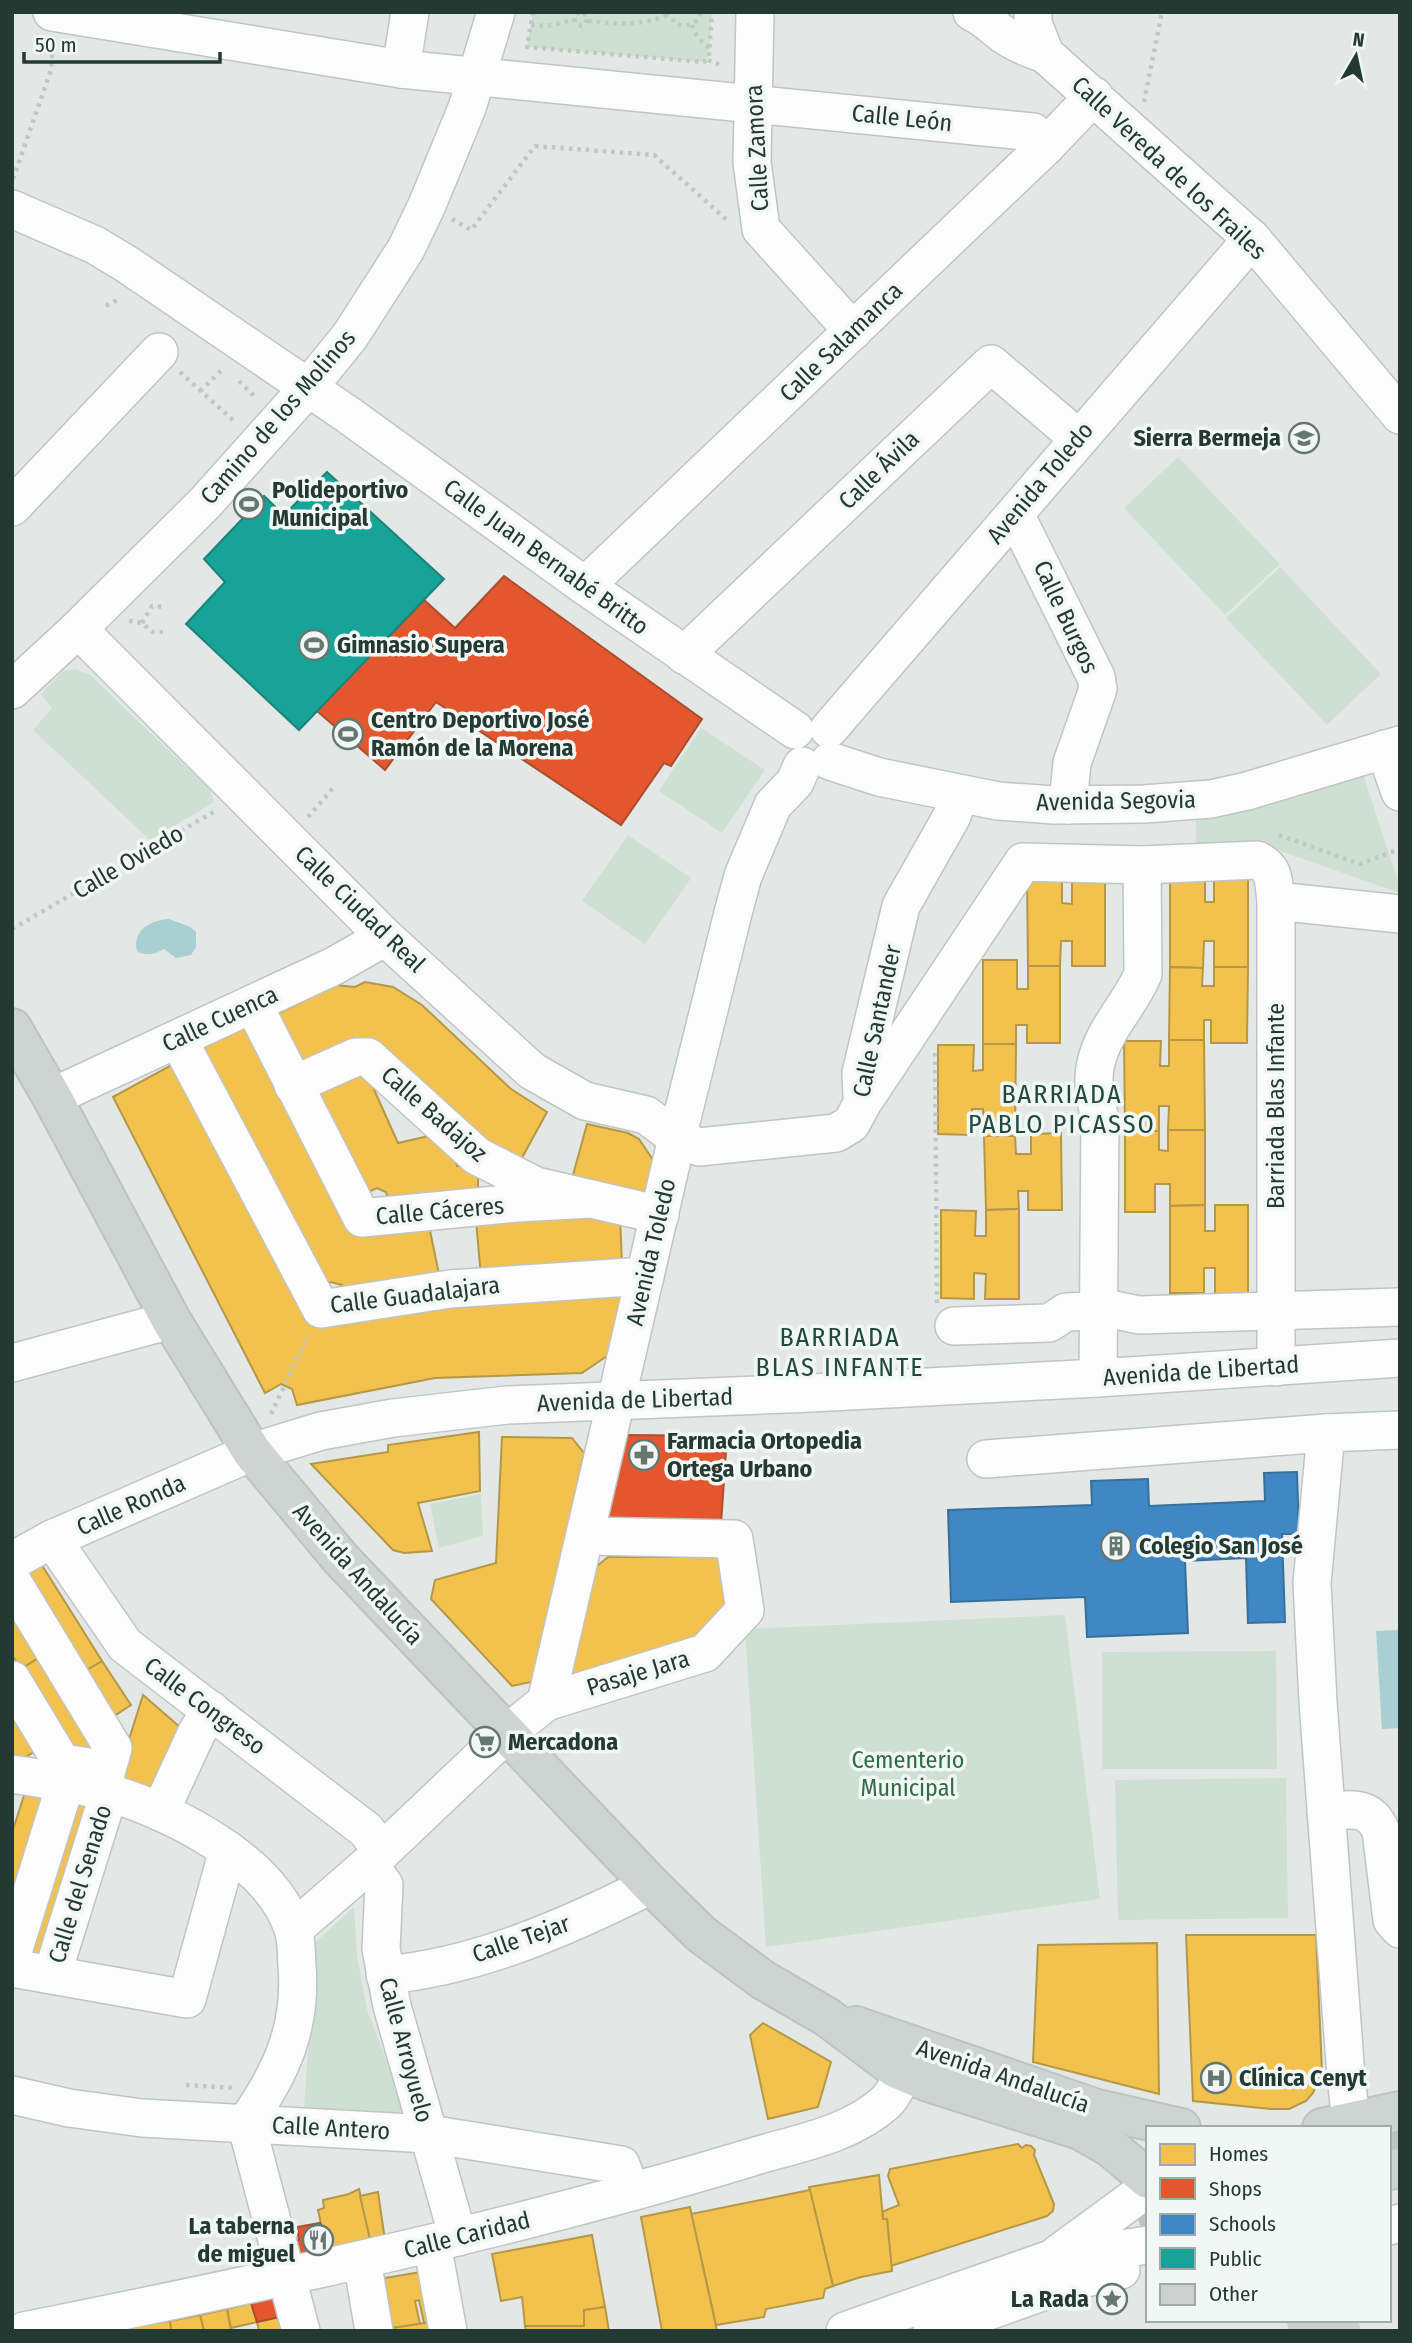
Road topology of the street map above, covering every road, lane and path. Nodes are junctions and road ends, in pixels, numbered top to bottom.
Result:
1 (496, 12) edge
2 (533, 12) edge
3 (581, 12) edge
4 (701, 12) edge
5 (712, 12) edge
6 (755, 12) edge
7 (972, 12) edge
8 (1033, 12) edge
9 (1162, 12) edge
10 (68, 14) edge
11 (668, 14) edge
12 (409, 16) edge
13 (574, 20) junction
14 (588, 21) junction
15 (692, 24) junction
16 (531, 25) junction
17 (709, 48) junction
18 (1045, 54) junction
19 (401, 69) junction
20 (475, 77) junction
21 (1094, 96) junction
22 (752, 103) junction
23 (1130, 127) junction
24 (1046, 146) junction
25 (12, 180) edge
26 (428, 205) junction
27 (12, 209) edge
28 (761, 229) junction
29 (1252, 239) junction
30 (853, 331) junction
31 (159, 352) joint
32 (223, 369) dead end
33 (307, 389) junction
34 (200, 391) junction
35 (1400, 415) edge
36 (1078, 438) junction
37 (259, 444) junction
38 (12, 508) edge
39 (1015, 514) junction
40 (585, 586) junction
41 (164, 607) dead end
42 (125, 620) dead end
43 (142, 623) junction
44 (78, 629) junction
45 (165, 632) dead end
46 (684, 655) junction
47 (14, 685) edge
48 (814, 747) junction
49 (1392, 747) edge
50 (333, 788) dead end
51 (1400, 792) edge
52 (244, 794) junction
53 (959, 794) junction
54 (1068, 805) junction
55 (301, 826) dead end
56 (1142, 865) junction
57 (1276, 901) junction
58 (1400, 914) edge
59 (12, 929) edge
60 (385, 937) junction
61 (253, 1004) junction
62 (919, 1021) junction
63 (12, 1028) edge
64 (178, 1039) junction
65 (293, 1085) junction
66 (52, 1097) junction
67 (863, 1102) junction
68 (677, 1138) junction
69 (591, 1199) junction
70 (660, 1215) junction
71 (645, 1276) junction
72 (1400, 1307) edge
73 (321, 1309) junction
74 (1098, 1310) junction
75 (1263, 1312) junction
76 (946, 1319) joint
77 (171, 1320) junction
78 (1400, 1358) edge
79 (12, 1363) edge
80 (1276, 1367) junction
81 (1098, 1378) junction
82 (616, 1400) junction
83 (1400, 1430) edge
84 (1326, 1433) junction
85 (252, 1452) junction
86 (986, 1459) dead end
87 (586, 1536) junction
88 (52, 1539) junction
89 (12, 1561) edge
90 (12, 1581) edge
91 (12, 1680) edge
92 (546, 1702) junction
93 (211, 1710) junction
94 (506, 1734) junction
95 (13, 1776) edge
96 (96, 1784) junction
97 (1325, 1802) junction
98 (1400, 1805) edge
99 (160, 1812) junction
100 (228, 1850) junction
101 (375, 1858) junction
102 (651, 1885) junction
103 (294, 1929) junction
104 (1400, 1929) edge
105 (12, 1955) edge
106 (12, 1968) edge
107 (52, 1975) junction
108 (388, 1990) junction
109 (827, 2017) junction
110 (908, 2083) junction
111 (1019, 2083) junction
112 (186, 2085) dead end
113 (269, 2091) junction
114 (12, 2095) edge
115 (1400, 2111) edge
116 (246, 2123) junction
117 (1337, 2125) edge
118 (1172, 2126) edge
119 (429, 2134) junction
120 (1146, 2177) edge
121 (1146, 2189) edge
122 (631, 2192) junction
123 (445, 2241) junction
124 (1146, 2245) edge
125 (371, 2259) junction
126 (1051, 2259) junction
127 (1146, 2270) edge
128 (288, 2276) junction
129 (24, 2331) edge
130 (301, 2331) edge
131 (374, 2331) edge
132 (448, 2331) edge
133 (845, 2331) edge
134 (932, 2331) edge

1 - 20 street, Camino de los Molinos
2 - 16 path
3 - 13 path
3 - 14 path
4 - 15 path
5 - 17 path
6 - 22 street, Calle Zamora
7 - 18 street
8 - 18 street
9 - 23 path
10 - 19 street, Calle León
10 - 25 path
11 - 14 path
11 - 15 path
12 - 19 street
13 - 14 path
13 - 16 path
15 - 17 path
16 - 17 path
18 - 21 street, Calle Vereda de los Frailes
19 - 20 street, Calle León
20 - 22 street, Calle León
20 - 26 street, Camino de los Molinos
21 - 23 street, Calle Vereda de los Frailes
21 - 24 street, Calle Salamanca
22 - 24 street, Calle León
22 - 28 street, Calle Zamora
23 - 29 street, Calle Vereda de los Frailes
24 - 30 street, Calle Salamanca
26 - 28 path
26 - 33 street, Camino de los Molinos
27 - 33 street, Calle Juan Bernabé Britto
28 - 30 street, Calle Zamora
29 - 35 street, Calle Vereda de los Frailes
29 - 36 street, Avenida Toledo
30 - 40 street, Calle Salamanca
31 - 34 path
31 - 38 street
32 - 34 path
33 - 37 street, Camino de los Molinos
33 - 40 street, Calle Juan Bernabé Britto
34 - 37 path
36 - 39 street, Avenida Toledo
36 - 46 street, Calle Ávila
37 - 44 street, Camino de los Molinos
39 - 48 street, Avenida Toledo
39 - 54 street, Calle Burgos
40 - 46 street, Calle Juan Bernabé Britto
41 - 43 path
42 - 43 path
43 - 45 path
44 - 47 street, Camino de los Molinos
44 - 52 street, Calle Ciudad Real
46 - 48 street, Calle Juan Bernabé Britto
48 - 53 street, Avenida Segovia
48 - 68 street, Avenida Toledo
49 - 51 street
49 - 54 street, Avenida Segovia
50 - 55 path
52 - 59 path, Calle Oviedo
52 - 60 street, Calle Ciudad Real
53 - 54 street, Avenida Segovia
53 - 67 street, Calle Santander
56 - 57 street, Barriada Blas Infante
56 - 62 street
56 - 74 street
57 - 58 street
57 - 75 street, Barriada Blas Infante
60 - 61 street, Calle Cuenca
60 - 68 street, Calle Ciudad Real
61 - 64 street, Calle Cuenca
61 - 65 street, Calle Cáceres
62 - 67 street
62 - 76 path
63 - 66 main road, Avenida Andalucía
64 - 66 street, Calle Cuenca
64 - 73 street, Calle Guadalajara
65 - 69 street, Calle Badajoz
65 - 69 street, Calle Cáceres
66 - 77 main road, Avenida Andalucía
67 - 68 street, Calle Santander
68 - 70 street, Avenida Toledo
69 - 70 street, Calle Badajoz
70 - 71 street, Avenida Toledo
71 - 73 street, Calle Guadalajara
71 - 82 street, Avenida Toledo
72 - 75 street
73 - 85 path
74 - 75 street
74 - 76 street
74 - 81 street
75 - 80 street, Barriada Blas Infante
77 - 79 street
77 - 85 main road, Avenida Andalucía
78 - 80 street, Avenida de Libertad
80 - 81 street, Avenida de Libertad
81 - 82 street, Avenida de Libertad
82 - 85 street, Avenida de Libertad
82 - 87 street, Avenida Toledo
83 - 84 street
84 - 86 street
84 - 97 street
85 - 88 street, Calle Ronda
85 - 94 main road, Avenida Andalucía
87 - 92 street, Avenida Toledo
87 - 92 street, Pasaje Jara
88 - 89 street, Calle Ronda
88 - 93 street, Calle Congreso
90 - 96 street
91 - 96 street
92 - 94 street
93 - 99 street
93 - 101 street, Calle Congreso
94 - 101 street
94 - 102 main road, Avenida Andalucía
95 - 96 street
96 - 99 street
96 - 105 street
96 - 107 street, Calle del Senado
97 - 98 street
97 - 104 street
97 - 117 street
99 - 100 street
100 - 103 street
100 - 107 street
101 - 103 street
101 - 108 street, Calle Arroyuelo
102 - 108 street, Calle Tejar
102 - 109 main road, Avenida Andalucía
103 - 113 street
106 - 107 street
108 - 119 street, Calle Arroyuelo
109 - 110 main road, Avenida Andalucía
109 - 111 main road, Avenida Andalucía
110 - 111 street, Calle Caridad
110 - 120 main road, Avenida Andalucía
110 - 122 street, Calle Caridad
111 - 118 main road, Avenida Andalucía
112 - 113 path
113 - 116 street
114 - 116 street, Calle Antero
115 - 117 main road
116 - 119 street, Calle Antero
116 - 128 street
119 - 122 street, Calle Antero
119 - 123 street, Calle Arroyuelo
121 - 126 street
122 - 123 street, Calle Caridad
123 - 125 street, Calle Caridad
123 - 132 street, Calle Arroyuelo
124 - 126 street
125 - 128 street, Calle Caridad
125 - 131 street
126 - 133 street
127 - 134 street
128 - 129 street, Calle Caridad
128 - 130 street

